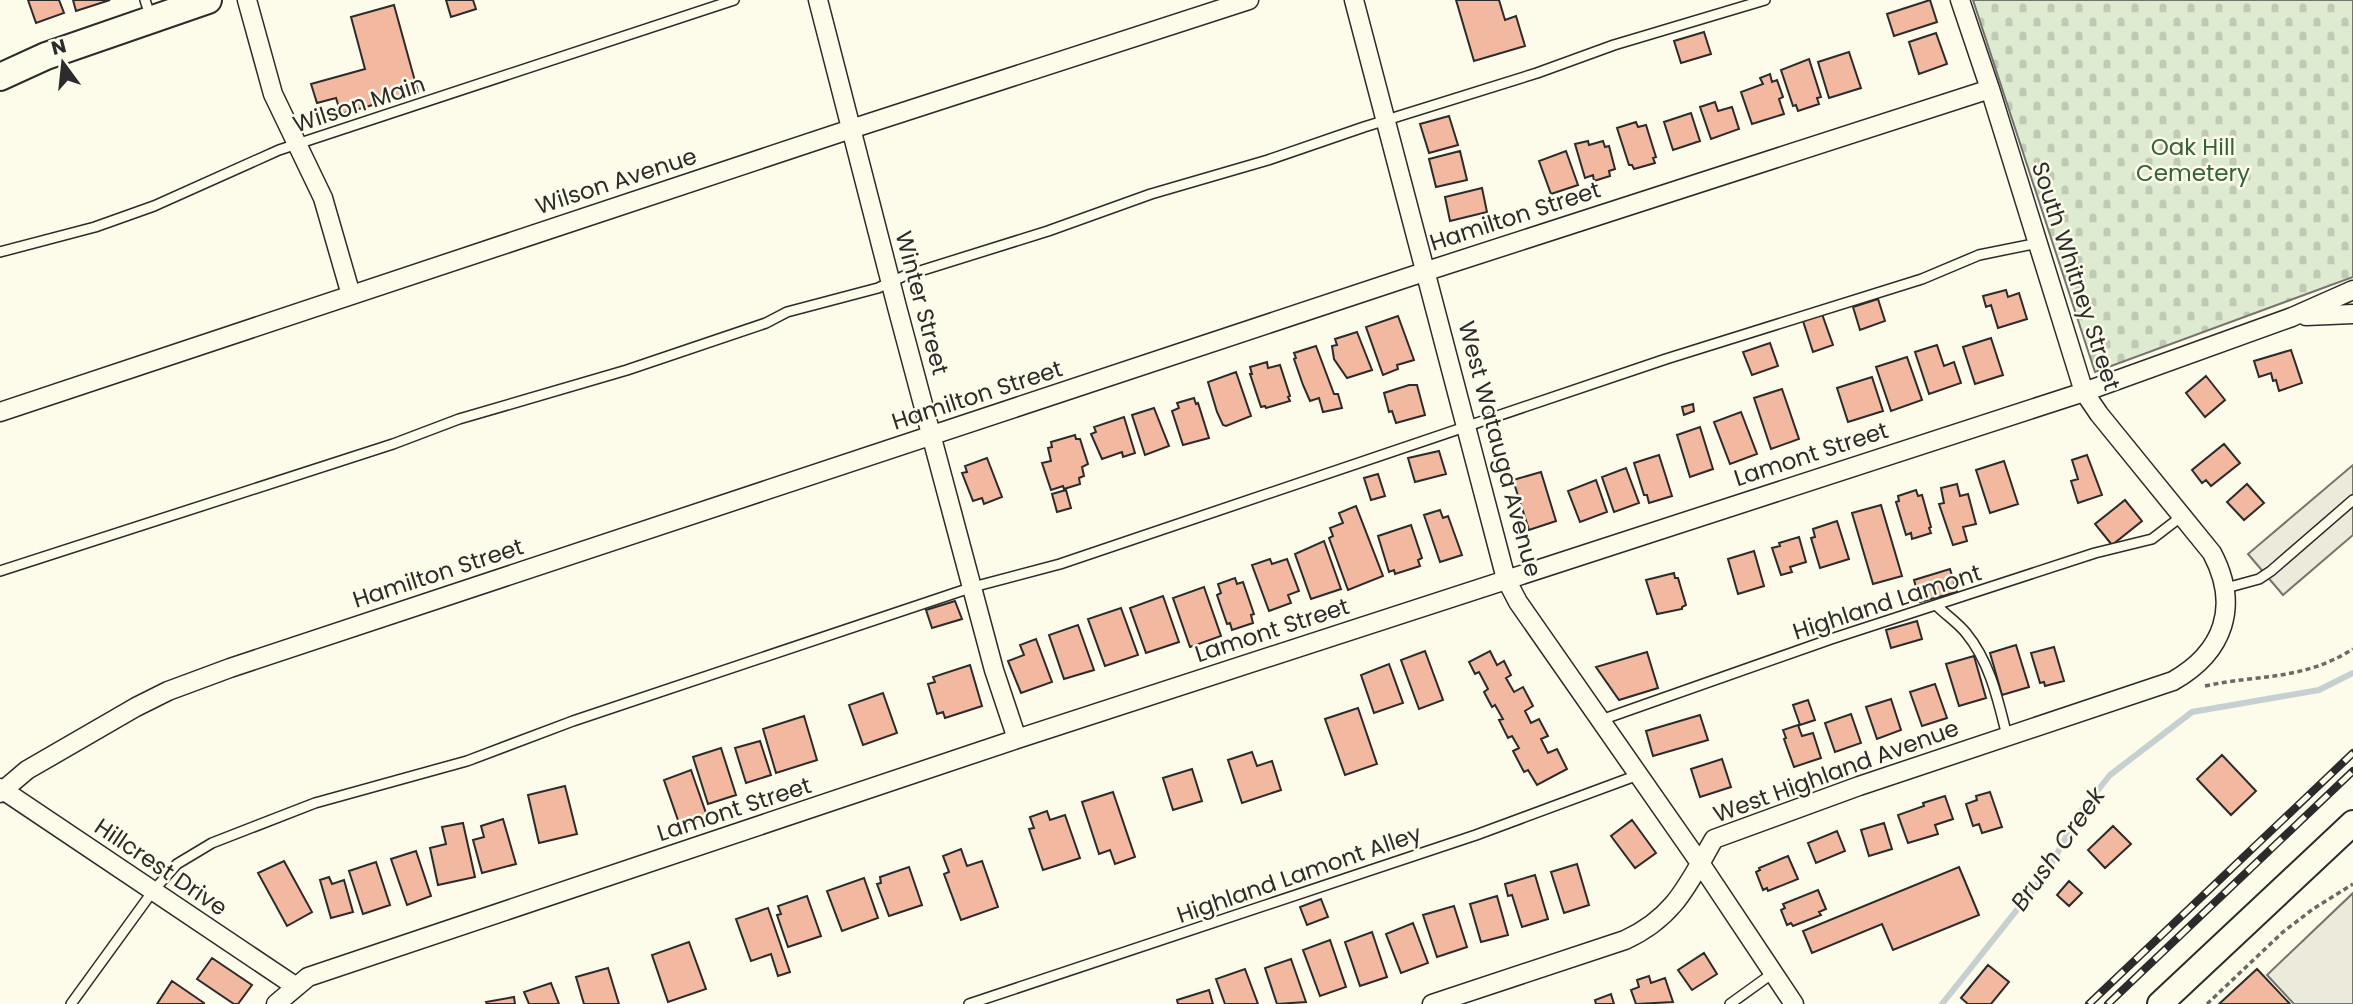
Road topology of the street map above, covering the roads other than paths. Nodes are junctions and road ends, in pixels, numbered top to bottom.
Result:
1 (247, 0) edge
2 (734, 0) edge
3 (818, 0) edge
4 (1249, 0) edge
5 (1354, 0) edge
6 (1765, 0) edge
7 (1959, 0) edge
8 (203, 1) edge
9 (148, 10) edge
10 (0, 77) edge
11 (1990, 89) junction
12 (1385, 120) junction
13 (851, 129) junction
14 (295, 145) junction
15 (2038, 243) junction
16 (0, 252) edge
17 (1427, 271) junction
18 (890, 282) junction
19 (2353, 289) edge
20 (351, 295) junction
21 (2353, 314) edge
22 (2292, 317) junction
23 (2084, 392) junction
24 (0, 412) edge
25 (1467, 426) junction
26 (932, 435) junction
27 (2353, 500) edge
28 (2182, 516) junction
29 (0, 571) edge
30 (1506, 579) junction
31 (973, 587) junction
32 (2226, 588) junction
33 (1937, 606) junction
34 (2226, 615) joint
35 (1601, 720) junction
36 (2007, 736) junction
37 (1017, 739) junction
38 (1638, 775) junction
39 (1, 790) edge
40 (2353, 823) edge
41 (1700, 863) junction
42 (153, 891) junction
43 (1773, 973) junction
44 (295, 986) junction
45 (72, 1004) edge
46 (276, 1004) edge
47 (969, 1004) edge
48 (1432, 1004) edge
49 (1730, 1004) edge
50 (1794, 1004) edge
51 (2160, 1004) edge

1 - 14 street
2 - 14 lane, Wilson Main
3 - 13 street, Winter Street
4 - 13 street, Wilson Avenue
5 - 12 street, West Watauga Avenue
6 - 12 lane
7 - 11 street, South Whitney Street
8 - 9 main road
9 - 10 main road
11 - 15 street, South Whitney Street
11 - 17 street, Hamilton Street
12 - 17 street, West Watauga Avenue
12 - 18 lane
13 - 18 street, Winter Street
13 - 20 street, Wilson Avenue
14 - 16 lane, Wilson Main
14 - 20 street
15 - 23 street, South Whitney Street
15 - 25 lane
17 - 25 street, West Watauga Avenue
17 - 26 street, Hamilton Street
18 - 26 street, Winter Street
18 - 29 lane
19 - 22 street, Lamont Street
20 - 24 street, Wilson Avenue
21 - 22 street, Lamont Street
22 - 23 street, Lamont Street
23 - 28 street, South Whitney Street
23 - 30 street, Lamont Street
25 - 30 street, West Watauga Avenue
25 - 31 lane
26 - 31 street, Winter Street
26 - 39 street, Hamilton Street
27 - 32 lane
28 - 32 street, South Whitney Street
28 - 33 lane, Highland Lamont
30 - 35 street, West Watauga Avenue
30 - 37 street, Lamont Street
31 - 37 street, Winter Street
31 - 42 lane
32 - 34 street, South Whitney Street
33 - 35 lane, Highland Lamont
33 - 36 lane
34 - 36 street, West Highland Avenue
35 - 38 street, West Watauga Avenue
36 - 41 street, West Highland Avenue
37 - 44 street, Lamont Street
38 - 41 street, West Watauga Avenue
38 - 47 lane, Highland Lamont Alley
39 - 42 street, Hillcrest Drive
40 - 51 main road
41 - 43 street, West Watauga Avenue
41 - 48 street, West Highland Avenue
42 - 44 street, Hillcrest Drive
42 - 45 lane
43 - 49 lane
43 - 50 street, West Watauga Avenue
44 - 46 street, Lamont Street

